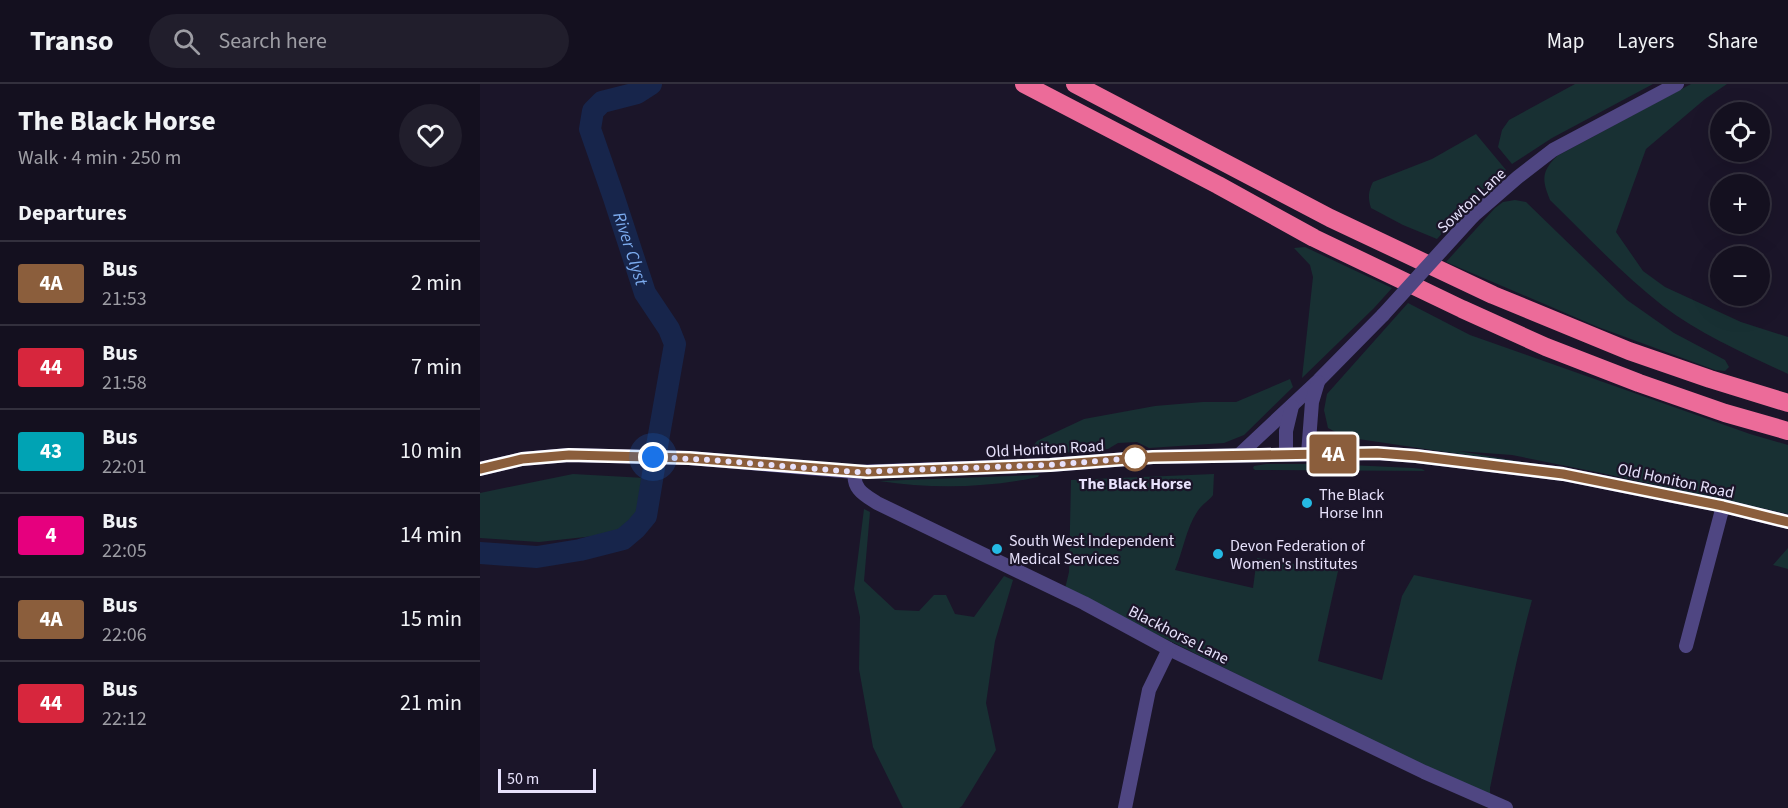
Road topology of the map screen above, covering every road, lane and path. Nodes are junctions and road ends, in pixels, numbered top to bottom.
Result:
1 (1024, 84) edge
2 (1075, 84) edge
3 (1677, 84) edge
4 (1319, 381) junction
5 (1788, 403) edge
6 (1292, 406) junction
7 (1788, 431) edge
8 (1240, 454) junction
9 (1286, 454) junction
10 (1308, 454) junction
11 (480, 468) edge
12 (855, 472) junction
13 (1723, 506) junction
14 (1788, 522) edge
15 (1686, 646) dead end
16 (1169, 649) junction
17 (1125, 808) edge
18 (1506, 808) edge

1 - 7 highway
2 - 5 highway
3 - 4 street, Sowton Lane, bridge
4 - 6 street, Sowton Lane
4 - 10 street, Sowton Lane
6 - 8 street, Sowton Lane
6 - 9 street
8 - 9 street, Old Honiton Road
8 - 12 street, Old Honiton Road
9 - 10 street, Old Honiton Road
10 - 13 street, Old Honiton Road
11 - 12 street, Old Honiton Road
12 - 16 street, Blackhorse Lane
13 - 14 street, Old Honiton Road
13 - 15 street
16 - 17 street
16 - 18 street, Blackhorse Lane

